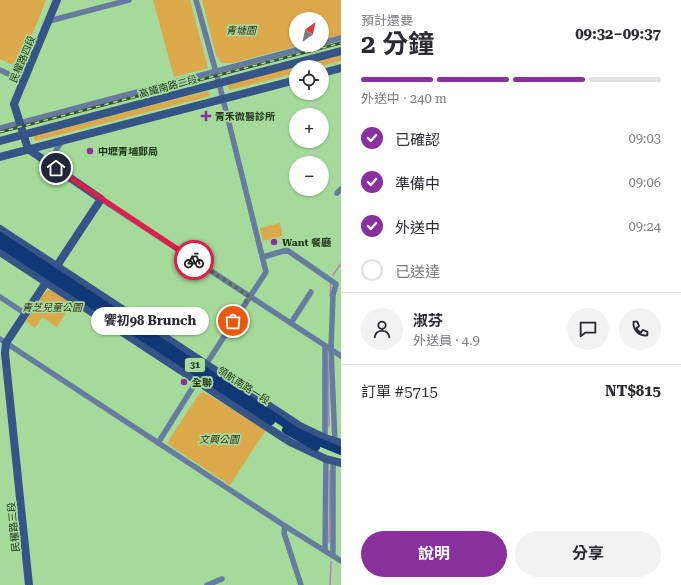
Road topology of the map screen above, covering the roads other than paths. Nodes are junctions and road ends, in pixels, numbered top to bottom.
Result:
1 (57, 0) edge
2 (129, 0) edge
3 (196, 0) edge
4 (49, 21) junction
5 (341, 38) edge
6 (329, 41) edge
7 (341, 51) edge
8 (289, 52) edge
9 (341, 68) edge
10 (0, 70) edge
11 (215, 71) junction
12 (329, 71) edge
13 (23, 81) junction
14 (289, 82) edge
15 (219, 83) junction
16 (222, 99) junction
17 (21, 123) junction
18 (0, 128) edge
19 (24, 135) junction
20 (63, 140) junction
21 (0, 141) edge
22 (28, 149) junction
23 (0, 157) edge
24 (56, 168) junction
25 (101, 199) junction
26 (0, 229) edge
27 (0, 236) edge
28 (0, 244) edge
29 (0, 252) edge
30 (262, 257) junction
31 (52, 274) junction
32 (311, 292) dead end
33 (0, 296) edge
34 (249, 296) junction
35 (26, 314) junction
36 (291, 323) junction
37 (3, 341) edge
38 (325, 346) junction
39 (331, 349) junction
40 (341, 356) edge
41 (201, 372) junction
42 (325, 438) junction
43 (338, 442) edge
44 (158, 443) junction
45 (341, 451) edge
46 (341, 456) edge
47 (333, 461) edge
48 (285, 526) junction
49 (324, 550) junction
50 (333, 556) junction
51 (341, 561) edge
52 (222, 579) dead end
53 (29, 585) edge
54 (207, 585) edge
55 (301, 585) edge

1 - 4 street, 民權路四段
2 - 4 street
3 - 11 street
4 - 13 street, 民權路四段
5 - 6 street
7 - 15 street, 高鐵南路二段
8 - 11 street, 高鐵南路二段
9 - 12 street
10 - 13 street
11 - 15 street
11 - 17 street, 高鐵南路二段
13 - 17 street, 民權路四段
14 - 16 street
15 - 16 street
15 - 19 street, 高鐵南路二段
16 - 20 street
16 - 30 street
17 - 18 street, 高鐵南路二段
17 - 19 street, 民權路四段
19 - 21 street, 高鐵南路二段
19 - 22 street, 民權路四段
20 - 22 street
20 - 24 street
22 - 23 street
22 - 24 street
24 - 25 street
25 - 31 street
25 - 34 street
26 - 31 street, 領航南路一段 / 31
27 - 31 main road, 領航南路一段 / 31
28 - 31 main road, 領航南路一段 / 31
29 - 31 street, 領航南路一段 / 31
30 - 34 street
30 - 39 street
31 - 35 street
31 - 41 main road, 領航南路一段 / 31
31 - 41 street, 領航南路一段 / 31
32 - 36 street
33 - 35 street
34 - 36 street
34 - 41 street
35 - 37 street
36 - 38 street
37 - 44 street
37 - 53 street, 民權路三段
38 - 39 street
38 - 42 street
39 - 40 street
39 - 43 street
41 - 42 street, 領航南路一段 / 31
41 - 44 street
41 - 45 main road, 領航南路一段 / 31
41 - 46 main road, 領航南路一段 / 31
41 - 47 street, 領航南路一段 / 31
42 - 43 street, 領航南路一段 / 31
44 - 48 street
47 - 49 street
47 - 50 street
48 - 49 street
48 - 55 street
49 - 50 street
50 - 51 street
52 - 54 street

